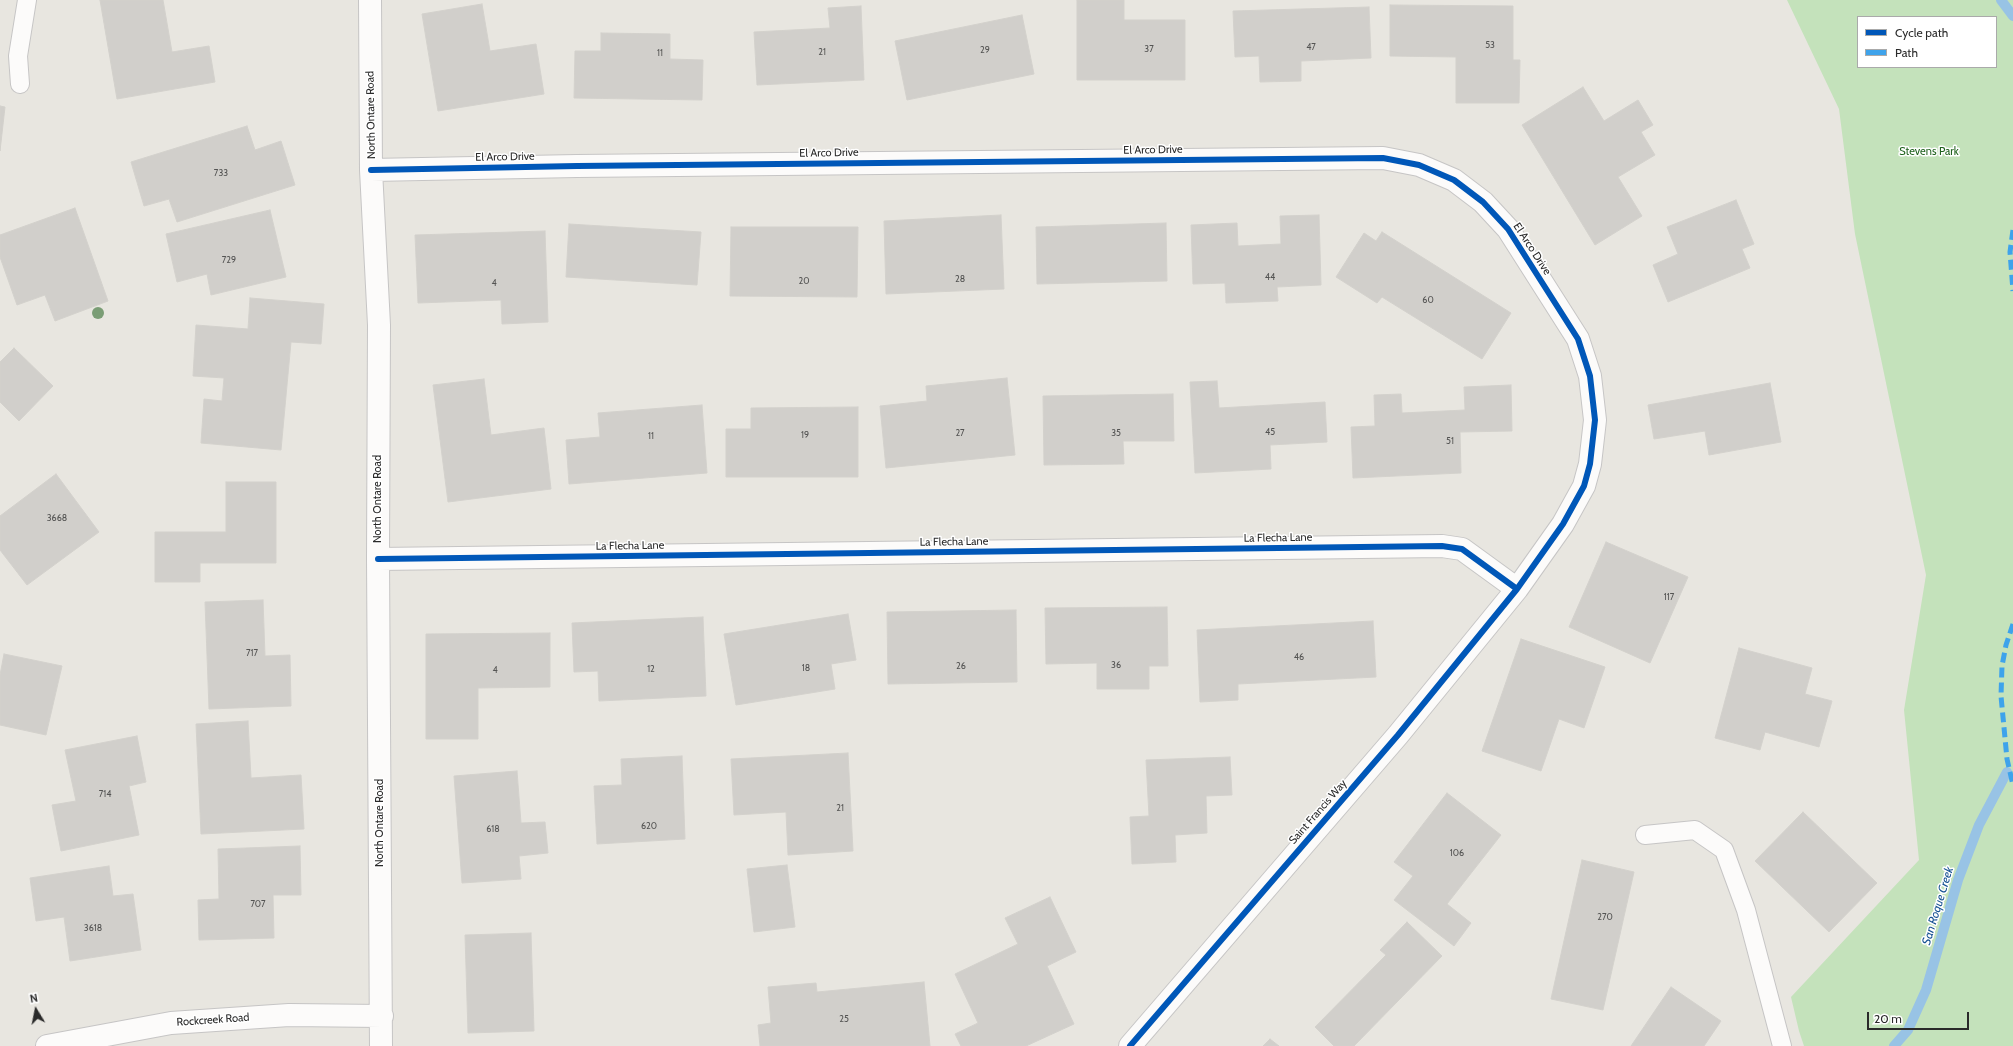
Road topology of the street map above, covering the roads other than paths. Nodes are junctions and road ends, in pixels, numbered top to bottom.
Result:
1 (27, 0) edge
2 (370, 0) edge
3 (20, 84) dead end
4 (372, 170) junction
5 (378, 558) junction
6 (1517, 589) junction
7 (1645, 836) dead end
8 (382, 1016) junction
9 (47, 1046) edge
10 (381, 1046) edge
11 (1130, 1046) edge
12 (1782, 1046) edge

1 - 3 lane
2 - 4 street, North Ontare Road
4 - 5 street, North Ontare Road
4 - 6 street, El Arco Drive
5 - 6 street, La Flecha Lane
5 - 8 street, North Ontare Road
6 - 11 street, Saint Francis Way
7 - 12 lane
8 - 9 street, Rockcreek Road
8 - 10 street, North Ontare Road

